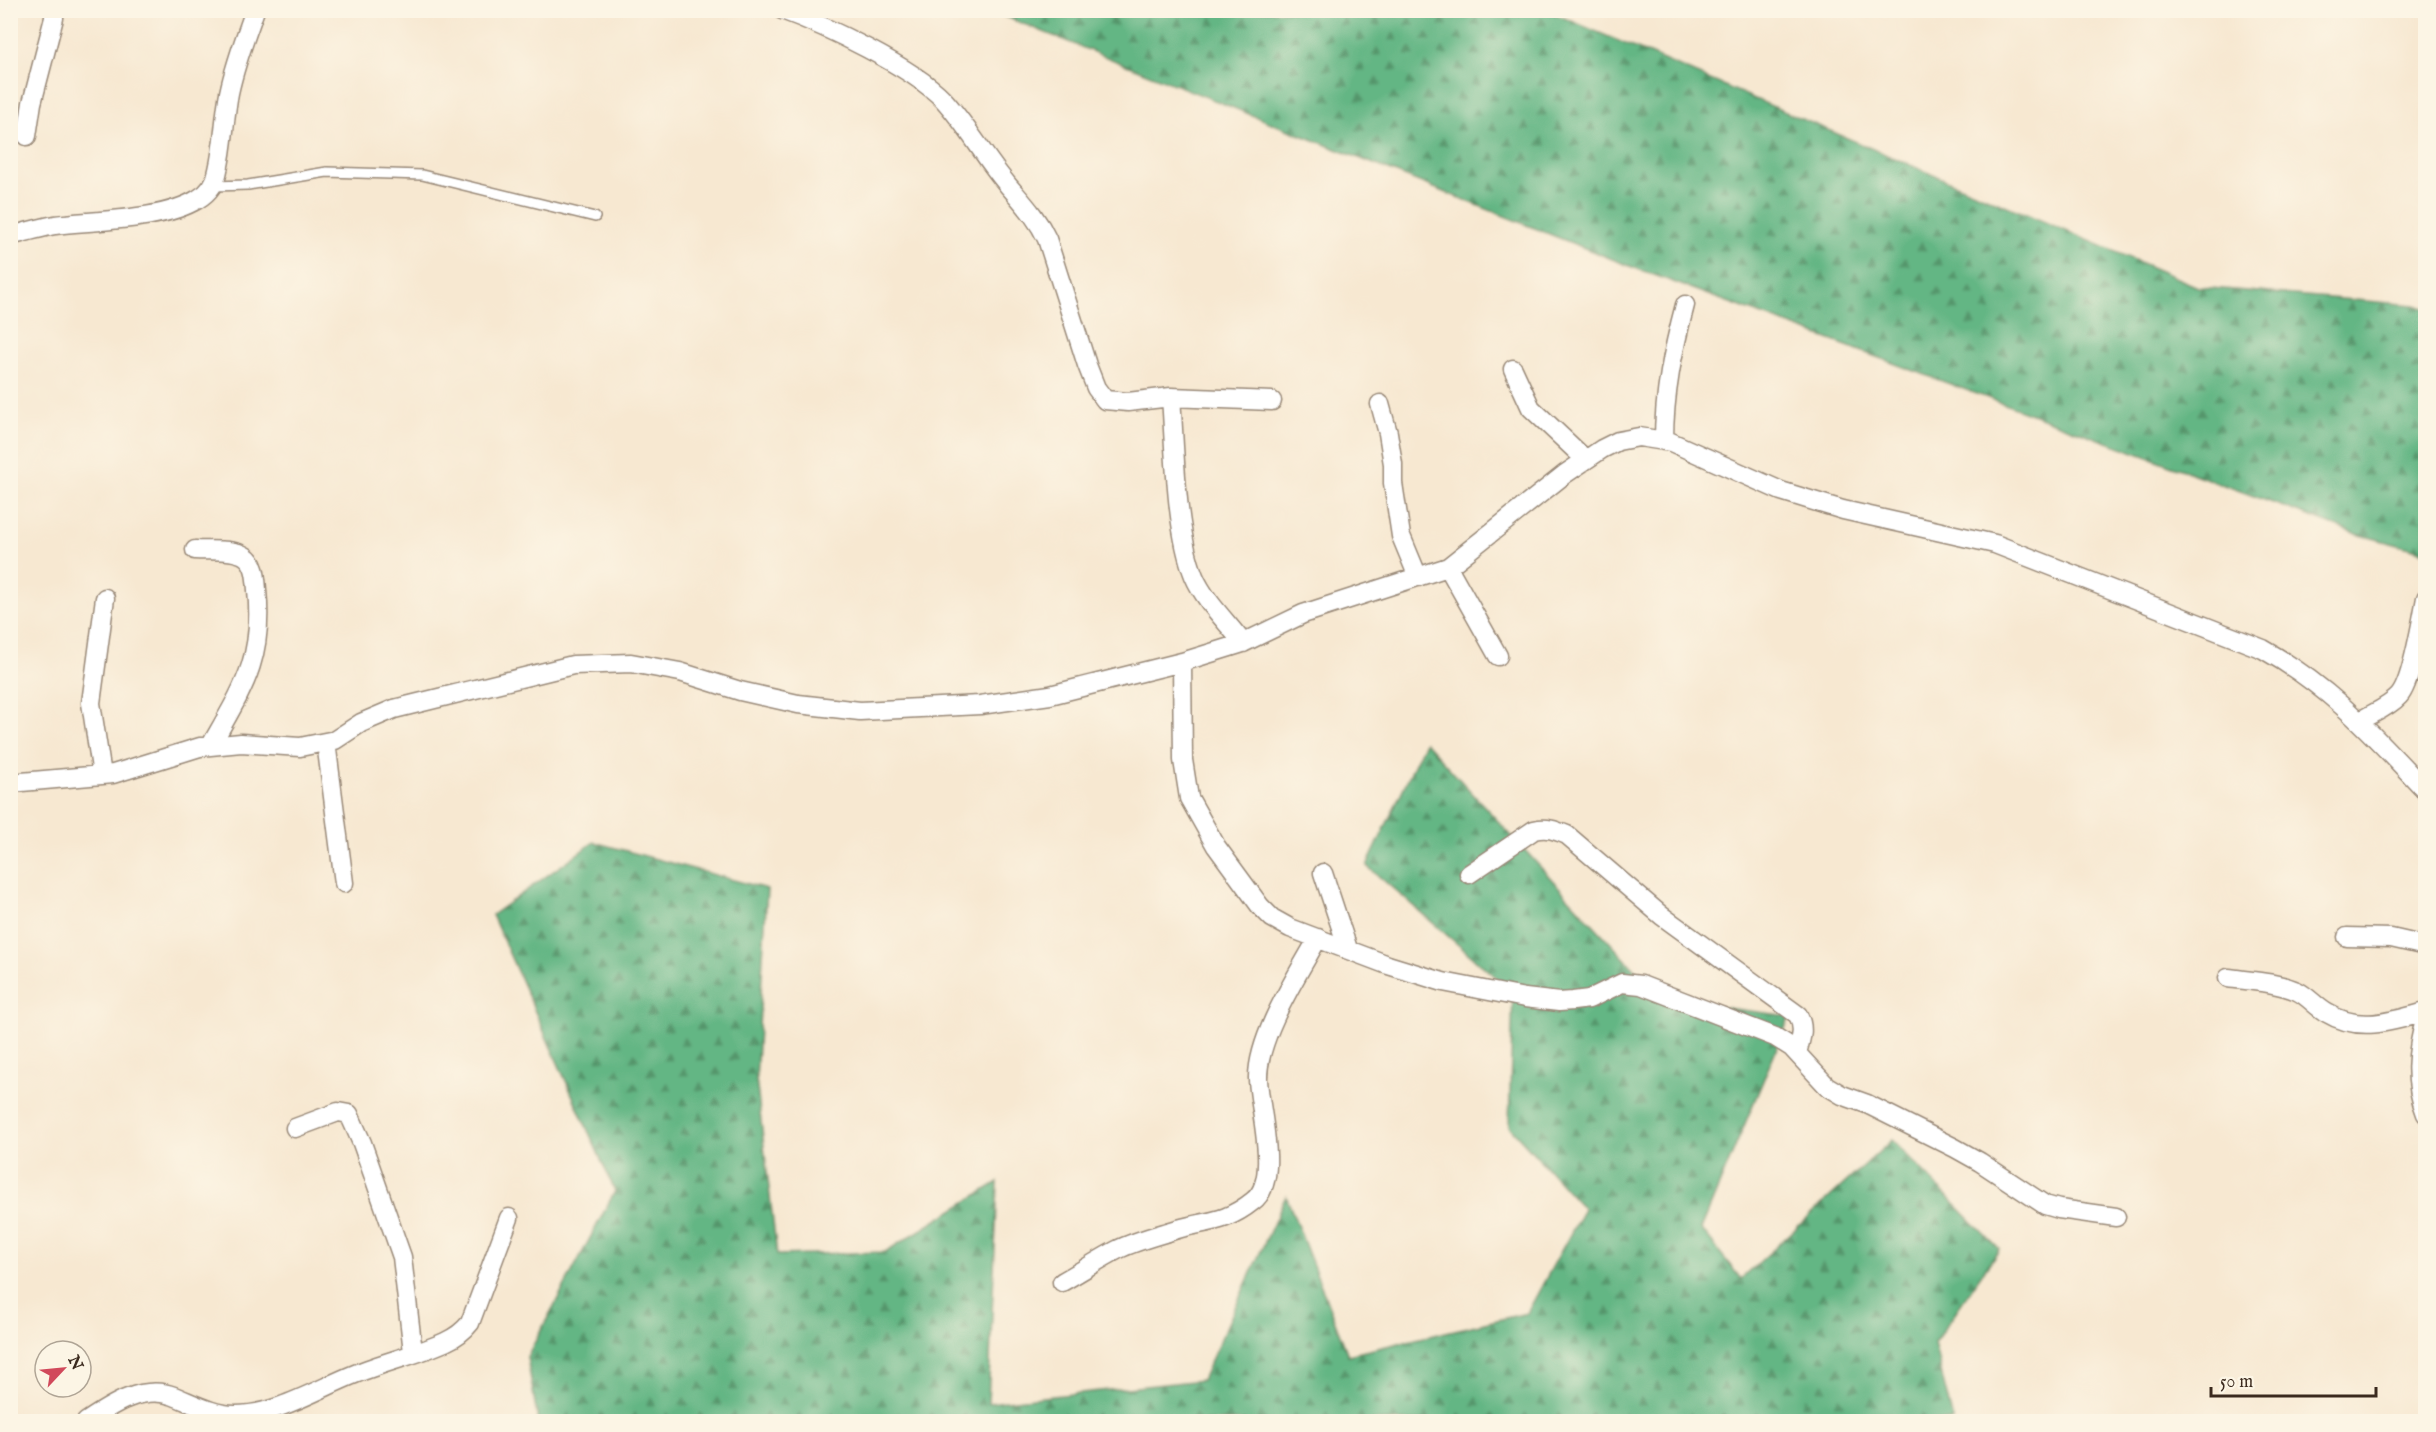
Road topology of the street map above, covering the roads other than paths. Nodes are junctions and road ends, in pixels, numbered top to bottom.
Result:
1 (54, 10) edge
2 (255, 10) edge
3 (782, 10) edge
4 (27, 136) dead end
5 (213, 186) junction
6 (595, 217) dead end
7 (10, 236) edge
8 (1685, 305) dead end
9 (1513, 369) dead end
10 (1171, 397) junction
11 (1272, 401) dead end
12 (1380, 404) dead end
13 (1664, 441) junction
14 (1586, 460) junction
15 (195, 550) dead end
16 (1448, 567) junction
17 (1418, 577) junction
18 (105, 598) dead end
19 (2426, 598) edge
20 (1243, 643) junction
21 (1498, 656) dead end
22 (1182, 662) junction
23 (2360, 721) junction
24 (326, 742) junction
25 (211, 746) junction
26 (102, 775) junction
27 (10, 783) edge
28 (2426, 791) edge
29 (1323, 873) dead end
30 (1469, 874) dead end
31 (344, 883) dead end
32 (2347, 937) dead end
33 (1318, 938) junction
34 (2426, 946) edge
35 (1348, 949) junction
36 (2228, 978) dead end
37 (2426, 1012) edge
38 (2426, 1017) edge
39 (1797, 1053) junction
40 (2426, 1114) edge
41 (295, 1128) dead end
42 (2116, 1216) dead end
43 (509, 1218) dead end
44 (1062, 1282) dead end
45 (413, 1352) junction
46 (86, 1422) edge

1 - 4 street
2 - 5 street
3 - 10 street
5 - 6 lane
5 - 7 street
8 - 13 street
9 - 14 street
10 - 11 street
10 - 20 street
12 - 17 street
13 - 14 street
13 - 23 street
14 - 16 street
15 - 25 street
16 - 17 street
16 - 21 street
17 - 20 street
18 - 26 street
19 - 23 street
20 - 22 street
22 - 24 street
22 - 33 street
23 - 28 street
24 - 25 street
24 - 31 street
25 - 26 street
26 - 27 street
29 - 35 street
30 - 39 street
32 - 34 street
33 - 35 street
33 - 44 street
35 - 39 street
36 - 37 street
38 - 40 street
39 - 42 street
41 - 45 street
43 - 45 street
45 - 46 street

